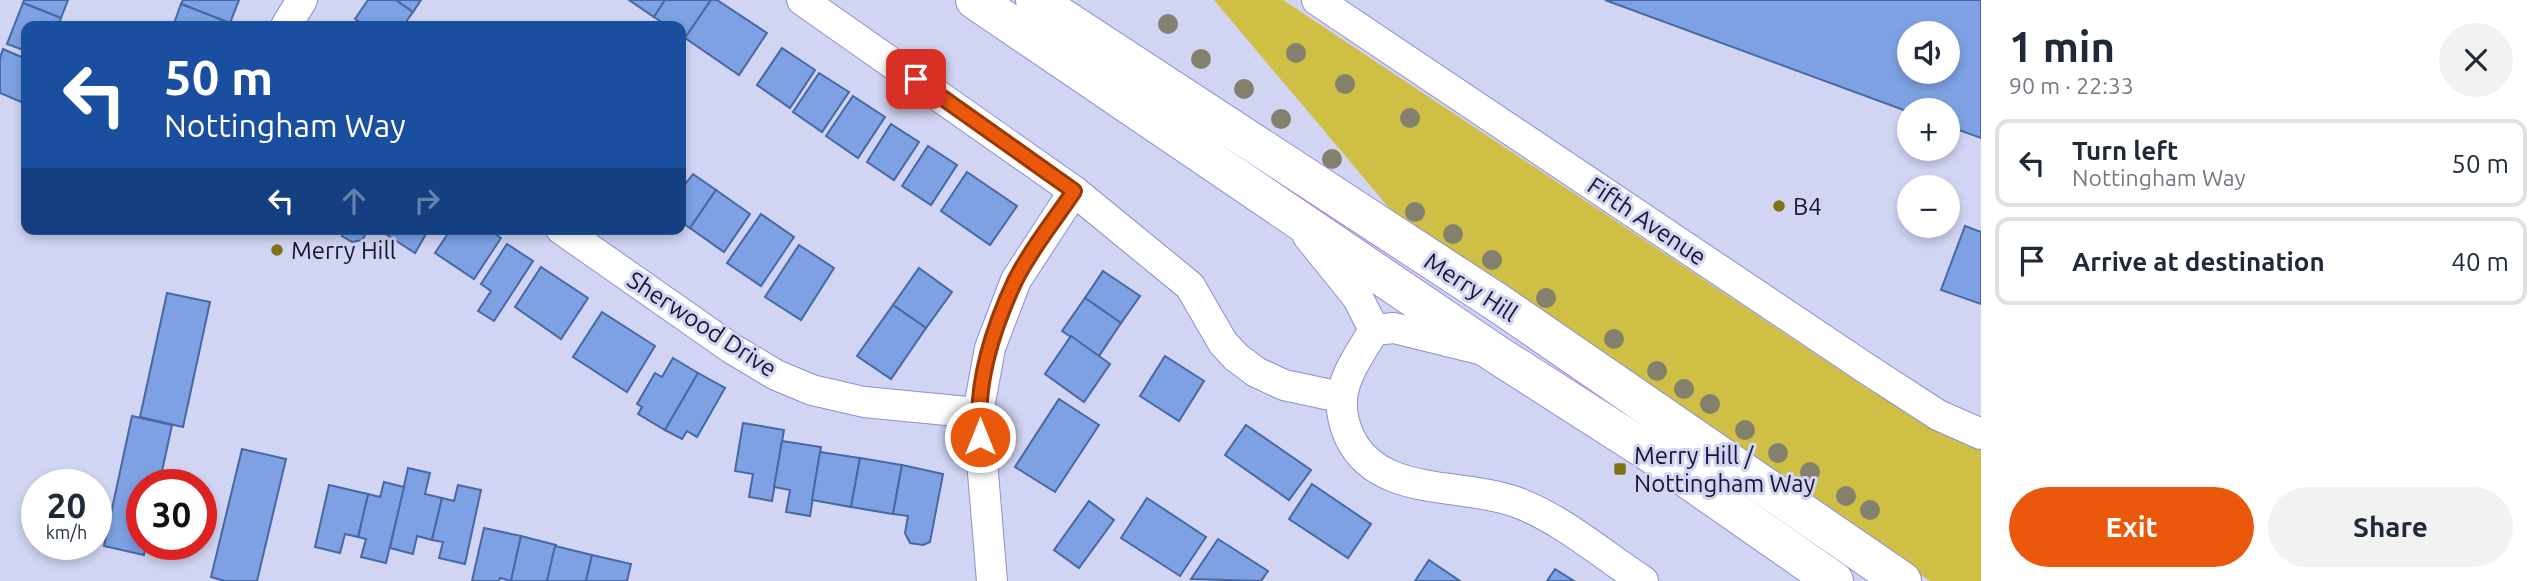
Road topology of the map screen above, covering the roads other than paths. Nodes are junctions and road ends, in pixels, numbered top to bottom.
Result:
1 (302, 0) edge
2 (802, 0) edge
3 (975, 0) edge
4 (1035, 0) edge
5 (1317, 0) edge
6 (289, 21) edge
7 (1074, 191) junction
8 (1291, 215) junction
9 (570, 235) edge
10 (1374, 330) junction
11 (1496, 354) junction
12 (1340, 397) junction
13 (978, 413) junction
14 (1981, 434) edge
15 (992, 581) edge
16 (1643, 581) edge
17 (1834, 581) edge
18 (1902, 581) edge

1 - 6 street
2 - 7 street
3 - 8 highway, Merry Hill
4 - 18 highway, Merry Hill
5 - 14 street, Fifth Avenue
7 - 12 street
7 - 13 street
8 - 10 street
8 - 11 highway, Merry Hill
9 - 13 street, Sherwood Drive
10 - 11 street
10 - 12 street
11 - 17 highway, Merry Hill
12 - 16 street
13 - 15 street

